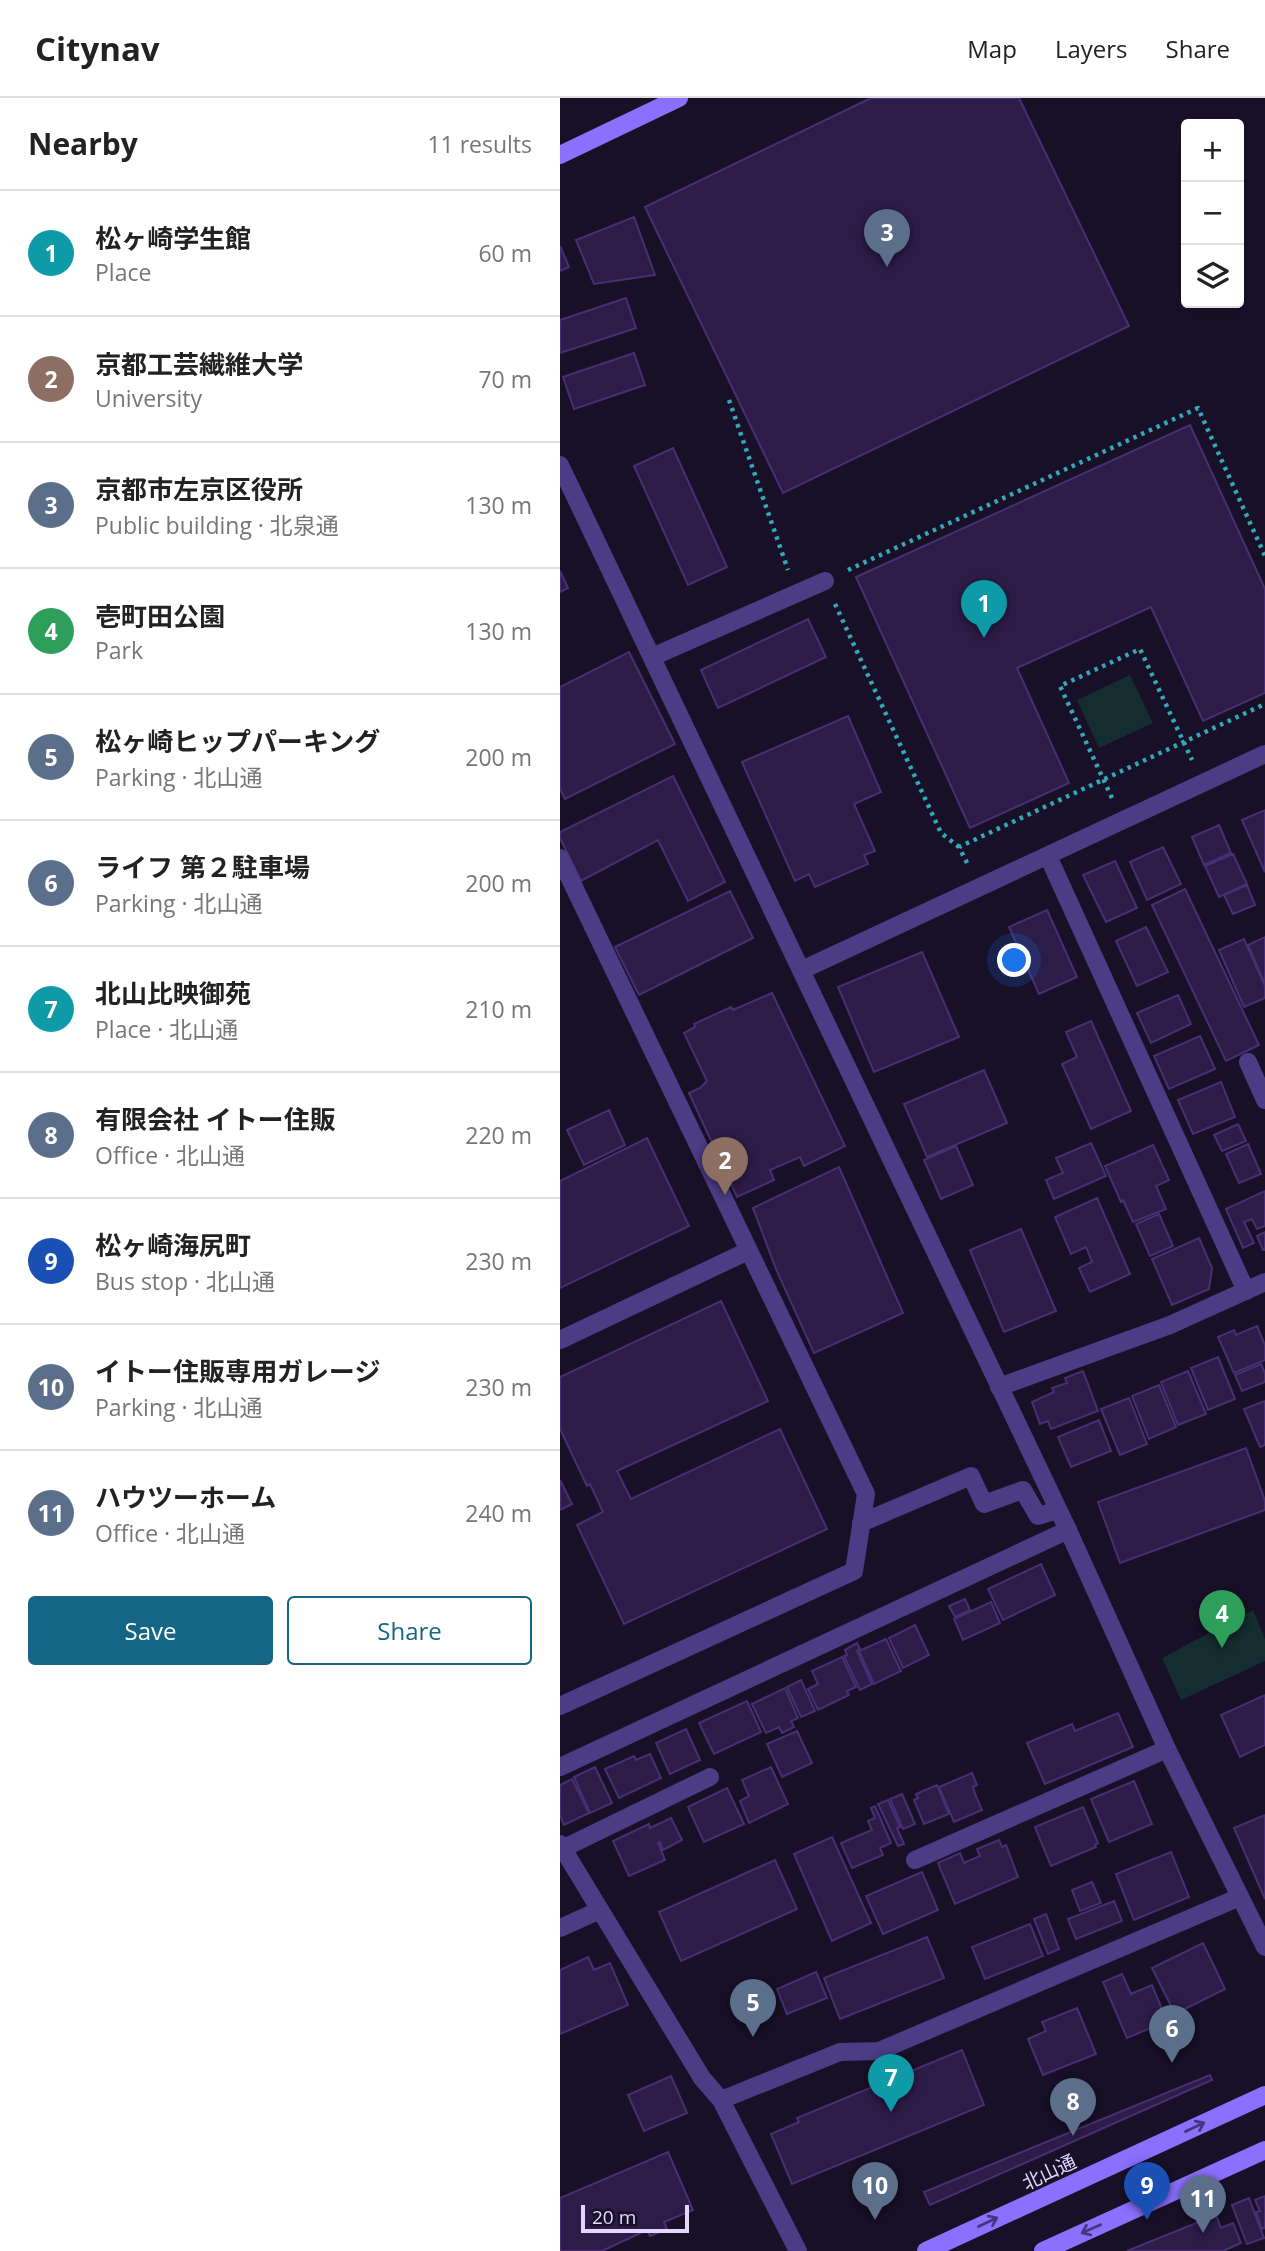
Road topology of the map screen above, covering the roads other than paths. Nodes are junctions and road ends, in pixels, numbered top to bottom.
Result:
1 (678, 98) edge
2 (560, 155) edge
3 (560, 465) edge
4 (825, 581) road end
5 (652, 657) junction
6 (1265, 754) edge
7 (1048, 856) junction
8 (560, 858) edge
9 (802, 970) junction
10 (1248, 1062) dead end
11 (1265, 1100) edge
12 (748, 1251) junction
13 (1264, 1284) edge
14 (1246, 1291) junction
15 (560, 1340) edge
16 (999, 1387) junction
17 (1058, 1510) junction
18 (861, 1523) junction
19 (1068, 1530) junction
20 (560, 1706) edge
21 (1167, 1749) junction
22 (560, 1767) edge
23 (710, 1777) dead end
24 (561, 1847) edge
25 (915, 1860) dead end
26 (1240, 1897) junction
27 (600, 1910) junction
28 (560, 1928) edge
29 (1265, 1947) edge
30 (1265, 2095) edge
31 (721, 2100) junction
32 (1265, 2150) edge
33 (799, 2251) edge
34 (926, 2251) edge
35 (1043, 2251) edge

1 - 2 street
3 - 5 street
4 - 5 street
5 - 9 street
6 - 7 street
7 - 9 street
7 - 14 street
8 - 12 street
9 - 16 street
10 - 11 street
12 - 15 street
12 - 18 street
13 - 14 street
14 - 16 street
16 - 17 street
17 - 18 street
17 - 19 street
18 - 20 street
19 - 21 street
19 - 22 street
21 - 25 street
21 - 26 street
23 - 24 street
24 - 27 street
26 - 29 street
26 - 31 street
27 - 28 street
27 - 31 street
34 -> 30 street, 北山通
31 - 33 street
32 -> 35 street

